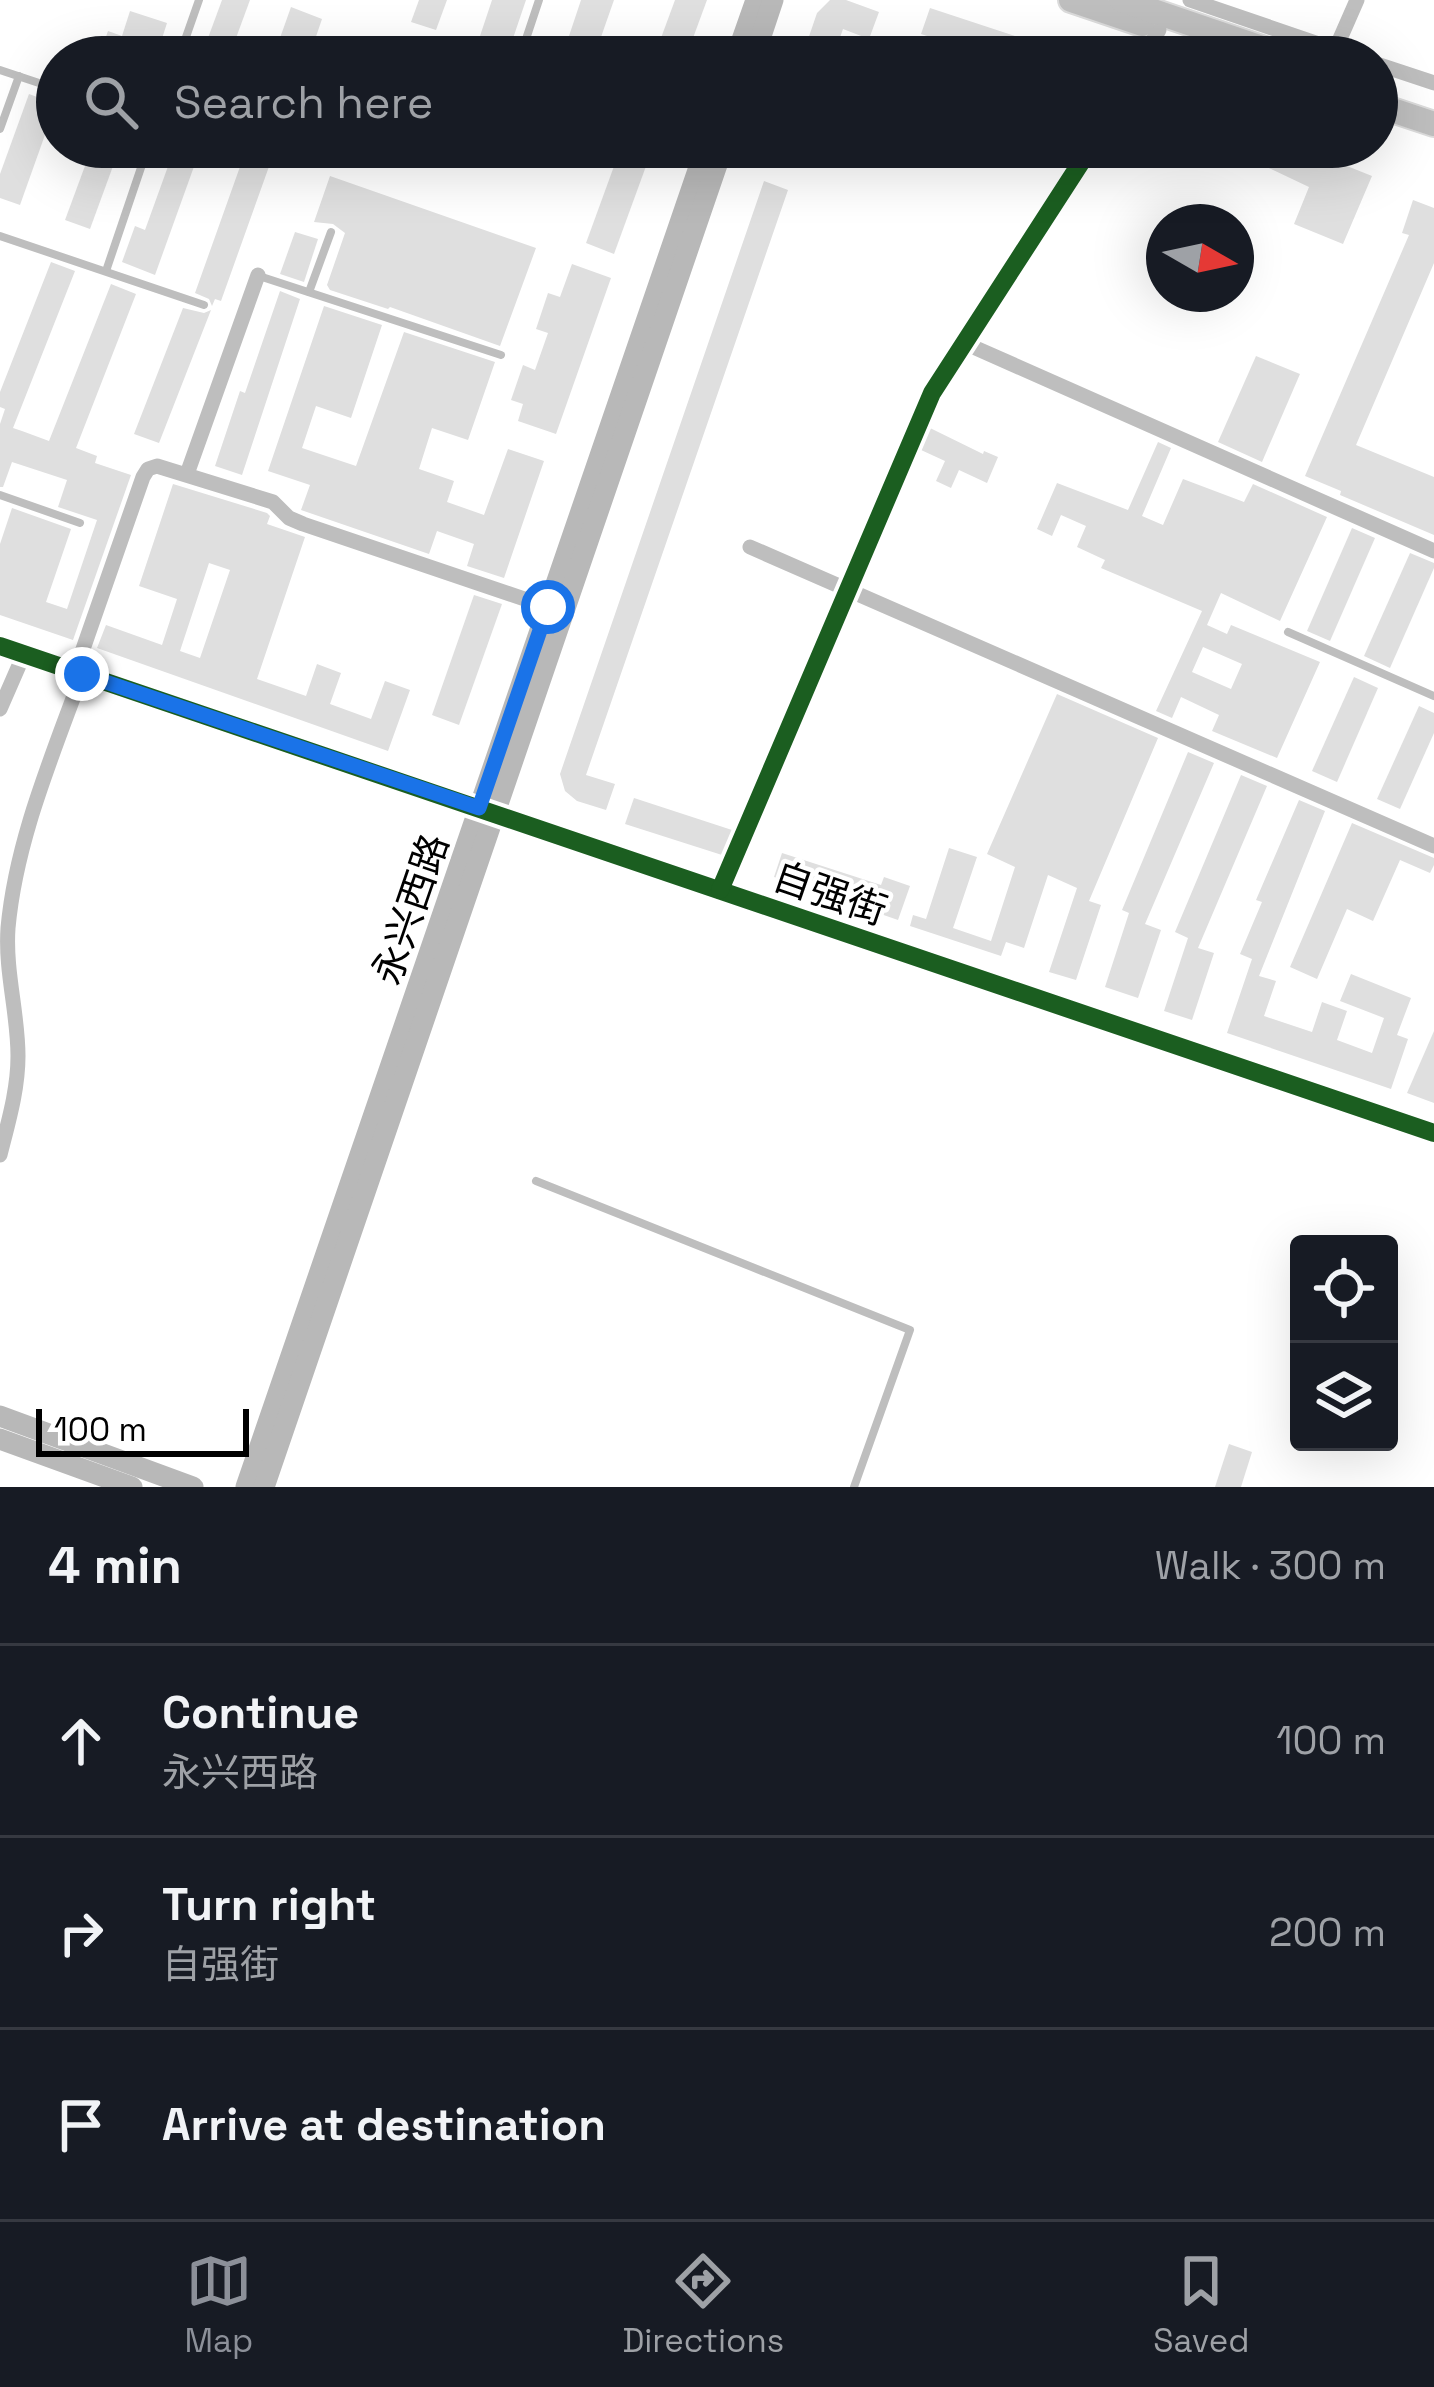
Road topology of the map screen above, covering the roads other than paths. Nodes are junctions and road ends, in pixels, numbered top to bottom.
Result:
1 (199, 0) edge
2 (539, 0) edge
3 (756, 0) edge
4 (773, 0) edge
5 (1071, 0) edge
6 (1120, 0) edge
7 (1190, 0) edge
8 (1357, 0) edge
9 (1159, 30) junction
10 (186, 36) edge
11 (527, 36) edge
12 (743, 36) edge
13 (761, 36) edge
14 (1155, 36) edge
15 (1177, 36) edge
16 (1226, 36) edge
17 (1288, 36) edge
18 (1341, 36) edge
19 (0, 70) edge
20 (1398, 71) edge
21 (19, 76) junction
22 (36, 82) edge
23 (1434, 83) edge
24 (1398, 95) edge
25 (1434, 107) edge
26 (1398, 112) edge
27 (1434, 124) edge
28 (0, 129) edge
29 (141, 168) edge
30 (699, 168) edge
31 (716, 168) edge
32 (1077, 168) edge
33 (332, 232) dead end
34 (0, 236) edge
35 (106, 271) junction
36 (258, 275) joint
37 (309, 292) junction
38 (204, 305) dead end
39 (962, 342) junction
40 (502, 356) dead end
41 (187, 474) junction
42 (0, 495) edge
43 (80, 523) dead end
44 (750, 547) dead end
45 (1434, 551) edge
46 (849, 590) junction
47 (548, 607) junction
48 (1288, 632) dead end
49 (0, 646) edge
50 (24, 654) junction
51 (78, 673) junction
52 (1434, 696) edge
53 (0, 709) edge
54 (487, 811) junction
55 (1434, 846) edge
56 (720, 890) junction
57 (1434, 1133) edge
58 (0, 1155) edge
59 (536, 1181) dead end
60 (0, 1416) edge
61 (0, 1439) edge
62 (132, 1487) edge
63 (193, 1487) edge
64 (246, 1487) edge
65 (264, 1487) edge
66 (854, 1487) edge

1 - 10 lane
2 - 11 lane
3 - 12 main road
4 - 13 main road
5 - 9 main road
6 - 16 main road
7 - 17 street
8 - 18 street
9 - 14 street
9 - 15 main road
19 - 21 lane
20 - 23 street
21 - 22 lane
21 - 28 lane
24 - 25 main road
26 - 27 main road
29 - 35 lane
30 - 47 main road, 永兴西路
31 - 54 main road, 永兴西路
32 - 39 street
33 - 37 lane
34 - 35 lane
35 - 38 lane
36 - 37 lane
36 - 41 street
37 - 40 lane
39 - 45 street
39 - 46 street
41 - 47 street
41 - 51 street
42 - 43 lane
44 - 46 street
46 - 55 street
46 - 56 street
47 - 54 main road, 永兴西路
48 - 52 lane
49 - 50 main road, 自强街
50 - 51 main road, 自强街
50 - 53 street
51 - 54 main road, 自强街
51 - 58 street
54 - 56 main road, 自强街
54 - 64 main road, 永兴西路
54 - 65 main road, 永兴西路
56 - 57 main road, 自强街
59 - 66 lane
60 - 63 main road
61 - 62 main road

